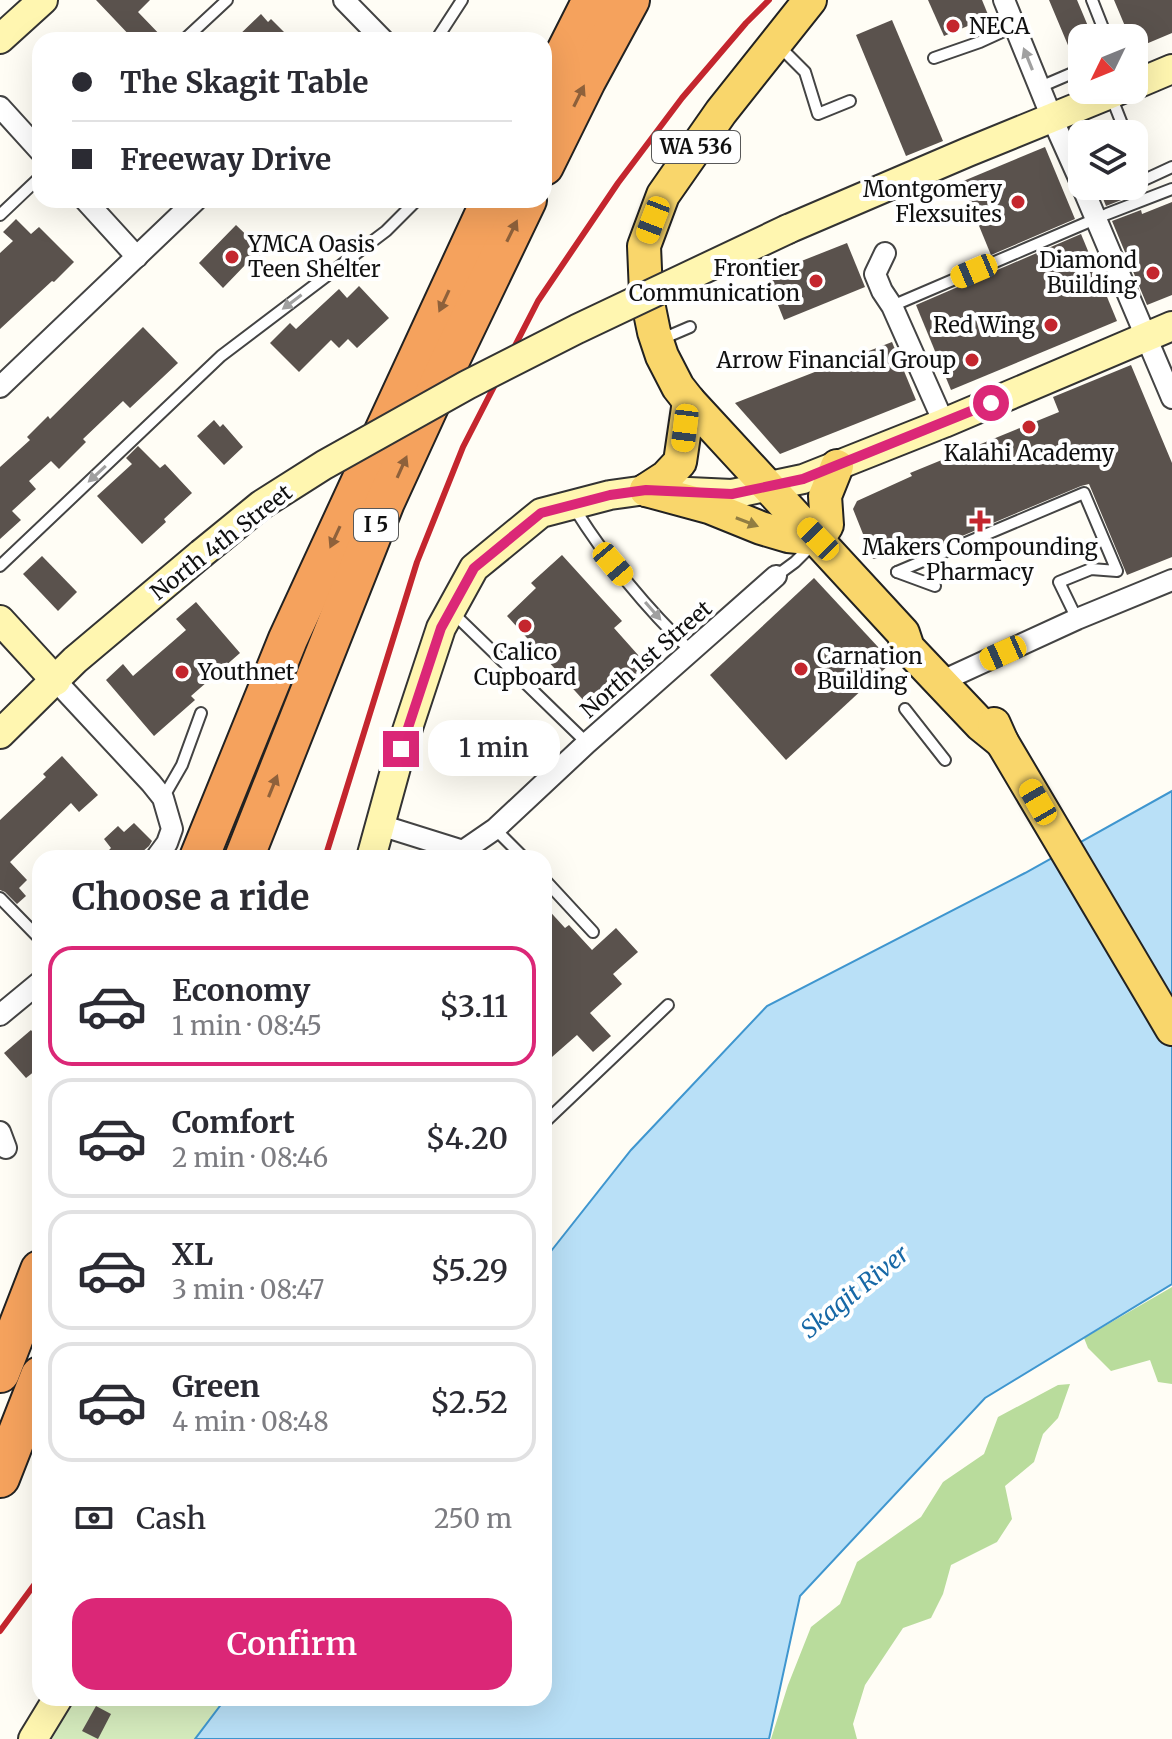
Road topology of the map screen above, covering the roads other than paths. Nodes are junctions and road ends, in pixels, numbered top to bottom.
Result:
1 (43, 0) edge
2 (227, 0) edge
3 (344, 0) edge
4 (462, 0) edge
5 (571, 0) edge
6 (592, 0) edge
7 (630, 0) edge
8 (810, 0) edge
9 (1004, 0) edge
10 (1092, 0) edge
11 (1101, 24) edge
12 (1015, 26) junction
13 (193, 32) edge
14 (368, 32) edge
15 (441, 32) edge
16 (0, 39) edge
17 (552, 40) edge
18 (775, 43) junction
19 (934, 58) dead end
20 (1172, 69) edge
21 (1068, 75) edge
22 (552, 79) edge
23 (1148, 79) edge
24 (1040, 87) junction
25 (850, 101) dead end
26 (1086, 104) edge
27 (0, 107) edge
28 (1052, 118) junction
29 (32, 142) edge
30 (552, 150) edge
31 (1068, 154) edge
32 (1172, 167) edge
33 (1148, 178) edge
34 (32, 185) edge
35 (1172, 189) edge
36 (1088, 200) edge
37 (92, 208) edge
38 (188, 208) edge
39 (409, 208) edge
40 (523, 208) edge
41 (485, 210) edge
42 (0, 215) edge
43 (1097, 219) junction
44 (885, 253) dead end
45 (137, 257) junction
46 (887, 299) junction
47 (1172, 326) edge
48 (690, 327) dead end
49 (1146, 337) junction
50 (657, 341) junction
51 (0, 387) edge
52 (1172, 398) edge
53 (689, 401) junction
54 (944, 423) junction
55 (837, 466) junction
56 (769, 487) junction
57 (646, 490) junction
58 (572, 504) junction
59 (818, 539) junction
60 (0, 566) edge
61 (776, 576) joint
62 (1172, 580) edge
63 (935, 586) dead end
64 (451, 611) junction
65 (1077, 619) junction
66 (0, 620) edge
67 (903, 633) junction
68 (691, 651) junction
69 (953, 676) junction
70 (56, 681) junction
71 (905, 709) dead end
72 (201, 713) dead end
73 (0, 734) edge
74 (587, 743) junction
75 (1007, 750) junction
76 (945, 760) dead end
77 (163, 798) junction
78 (380, 825) junction
79 (495, 829) junction
80 (162, 850) edge
81 (202, 850) edge
82 (247, 850) edge
83 (373, 850) edge
84 (448, 850) edge
85 (465, 850) edge
86 (516, 850) edge
87 (552, 888) edge
88 (0, 898) edge
89 (32, 931) edge
90 (593, 932) dead end
91 (32, 989) edge
92 (668, 1005) dead end
93 (0, 1015) edge
94 (1172, 1029) edge
95 (552, 1115) edge
96 (32, 1291) edge
97 (0, 1373) edge
98 (32, 1396) edge
99 (0, 1478) edge
100 (53, 1706) edge
101 (33, 1739) edge

1 - 16 main road
2 - 13 lane
3 - 14 street
4 - 15 lane
5 - 17 highway
6 - 22 highway
30 -> 7 highway
8 - 18 main road, WA 536
9 - 12 street
10 - 11 lane
12 - 19 lane
24 -> 12 street
18 - 25 lane
18 - 50 main road, WA 536
20 - 23 main road, North 4th Street
21 - 24 lane
24 - 28 street
26 - 28 main road, North 4th Street
27 - 29 street
28 - 31 street
28 - 70 main road, North 4th Street, bridge
32 - 33 lane
34 - 42 lane
35 - 43 lane
36 - 43 street
37 - 45 street
38 - 45 street
39 -> 60 lane
82 -> 40 highway, I 5
41 -> 81 highway, I 5
43 - 46 lane
43 - 49 street
44 - 46 street
45 - 51 street
46 - 54 street
47 - 49 main road
48 - 50 lane
49 - 52 street
49 - 54 main road
50 - 53 main road, WA 536
53 - 56 main road, WA 536
53 - 57 main road
54 - 55 main road
55 - 56 main road
55 - 59 main road
56 - 57 main road
56 - 59 main road, WA 536
57 - 58 main road
57 -> 59 main road
58 - 64 main road
58 -> 68 lane
59 - 61 lane, North 1st Street
59 - 67 main road, WA 536
61 - 68 street, North 1st Street
62 - 65 street
63 - 65 lane
64 - 74 lane
64 - 78 main road
65 - 69 street
66 - 70 main road
67 - 69 main road, WA 536
67 - 75 main road, WA 536
68 - 74 street, North 1st Street
69 - 75 main road, WA 536
70 - 73 main road, North 4th Street
70 - 77 street
71 - 76 lane
72 - 77 lane
74 - 79 street, North 1st Street
75 - 94 main road, WA 536
77 - 80 street
78 - 83 main road
78 - 84 street, North 1st Street
79 - 85 street, North 1st Street
79 - 86 lane
87 - 90 lane
88 - 89 lane
91 - 93 street
92 - 95 lane
96 - 97 highway
98 - 99 highway
100 - 101 main road

